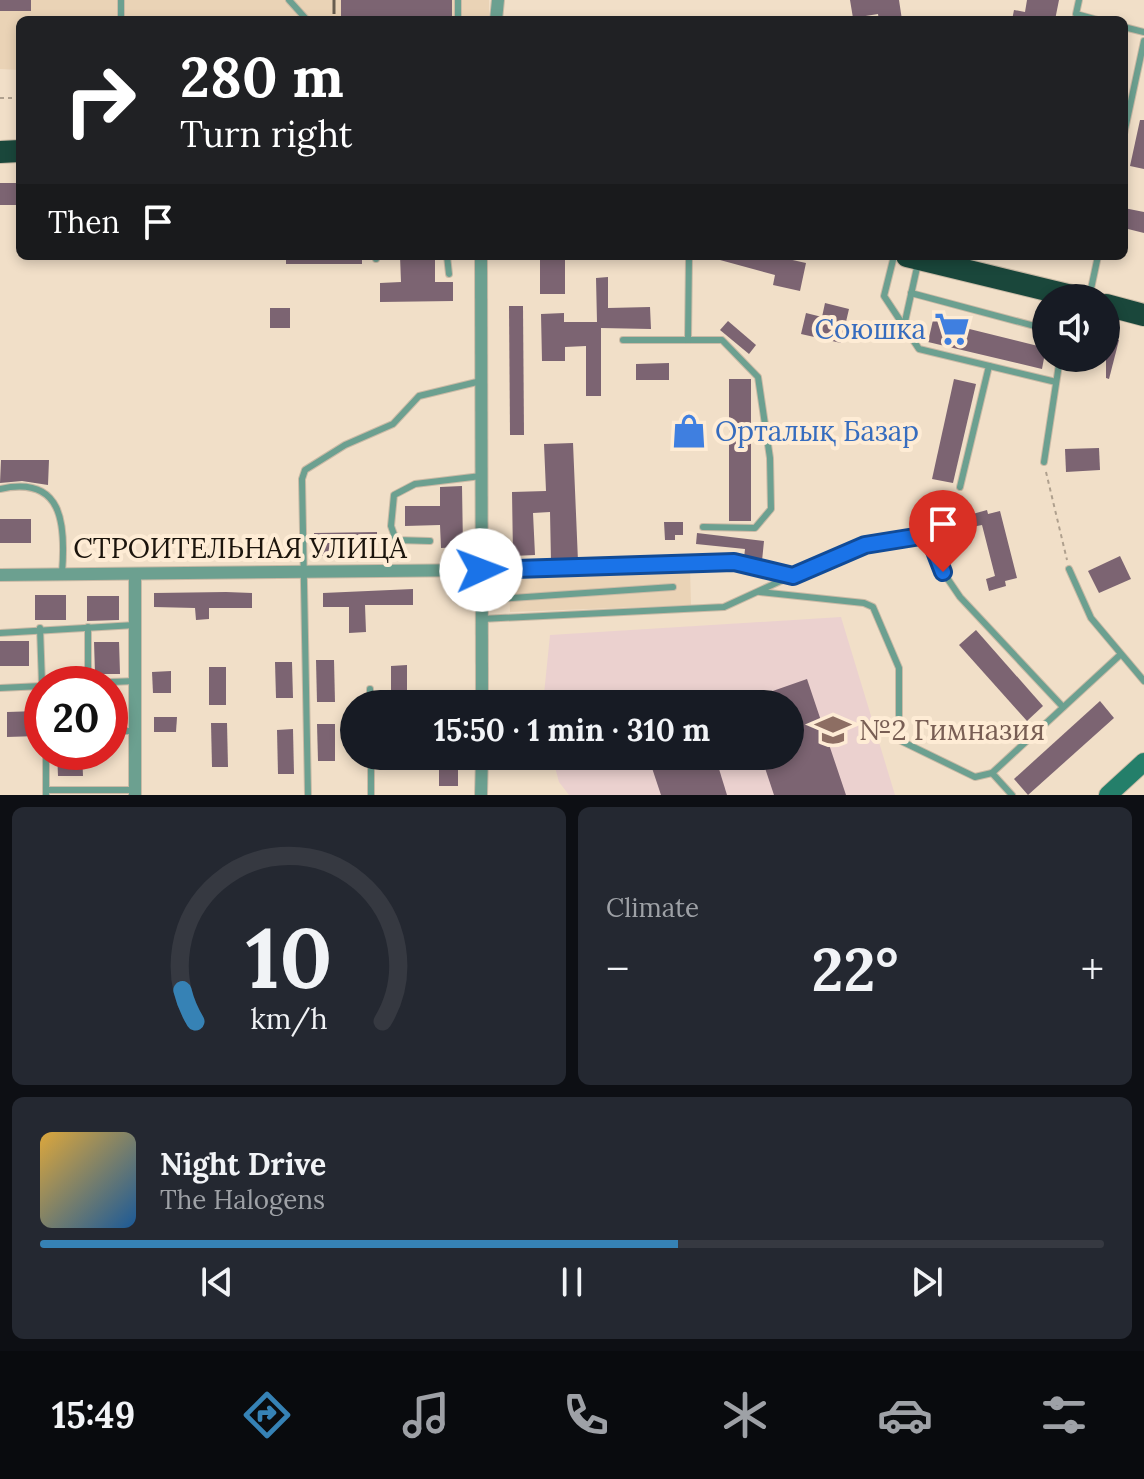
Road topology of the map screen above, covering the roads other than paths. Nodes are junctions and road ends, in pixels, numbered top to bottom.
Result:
1 (289, 0) edge
2 (303, 16) edge
3 (1143, 46) edge
4 (1128, 115) edge
5 (447, 260) edge
6 (481, 260) edge
7 (689, 260) edge
8 (893, 260) edge
9 (922, 260) edge
10 (931, 260) edge
11 (1096, 260) edge
12 (449, 274) dead end
13 (1084, 284) edge
14 (1032, 286) edge
15 (911, 293) junction
16 (1120, 309) edge
17 (1144, 315) edge
18 (1032, 325) edge
19 (904, 326) junction
20 (623, 340) dead end
21 (688, 340) junction
22 (989, 366) junction
23 (1058, 372) edge
24 (481, 381) junction
25 (1056, 382) junction
26 (1044, 462) road end
27 (481, 476) junction
28 (960, 487) dead end
29 (0, 489) edge
30 (703, 527) dead end
31 (430, 541) dead end
32 (1069, 569) road end
33 (481, 570) junction
34 (62, 573) junction
35 (303, 574) junction
36 (0, 575) edge
37 (135, 575) junction
38 (793, 576) junction
39 (673, 587) dead end
40 (760, 592) junction
41 (482, 600) junction
42 (482, 619) junction
43 (135, 625) junction
44 (88, 627) junction
45 (40, 628) junction
46 (0, 633) edge
47 (1120, 655) junction
48 (41, 666) edge
49 (88, 666) edge
50 (128, 681) edge
51 (135, 681) junction
52 (1144, 681) edge
53 (24, 686) edge
54 (0, 688) edge
55 (482, 690) edge
56 (1063, 707) junction
57 (128, 731) edge
58 (135, 731) junction
59 (1144, 762) edge
60 (46, 770) edge
61 (371, 770) edge
62 (482, 770) edge
63 (992, 773) junction
64 (46, 792) edge
65 (135, 793) edge
66 (308, 795) edge
67 (371, 795) edge
68 (481, 795) edge
69 (1012, 795) edge
70 (1108, 795) edge

1 - 2 lane
3 - 4 lane
5 - 12 lane
6 - 24 street
7 - 21 lane
8 - 19 lane
9 - 15 lane
10 - 14 highway
11 - 13 lane
15 - 18 lane
15 - 19 lane
16 - 17 highway
19 - 22 lane
20 - 21 lane
21 - 30 lane
22 - 25 lane
22 - 28 lane
23 - 25 lane
24 - 27 street
24 - 35 lane
25 - 26 lane
27 - 31 lane
27 - 33 street
29 - 34 lane
32 - 47 lane
33 - 35 street, СТРОИТЕЛЬНАЯ УЛИЦА
33 - 38 lane
33 - 41 street
34 - 36 street, СТРОИТЕЛЬНАЯ УЛИЦА
34 - 37 street, СТРОИТЕЛЬНАЯ УЛИЦА
35 - 37 street, СТРОИТЕЛЬНАЯ УЛИЦА
35 - 66 lane
37 - 43 street
38 - 40 lane
38 - 56 lane
39 - 41 lane
40 - 42 lane
40 - 63 lane
41 - 42 street
42 - 55 street
43 - 44 lane
43 - 51 street
44 - 45 lane
44 - 49 lane
45 - 46 lane
45 - 48 lane
47 - 52 lane
47 - 56 lane
50 - 51 lane
51 - 58 street
53 - 54 lane
56 - 63 lane
57 - 58 lane
58 - 65 street
59 - 70 main road
60 - 64 lane
61 - 67 lane
62 - 68 street
63 - 69 lane
64 - 65 lane

